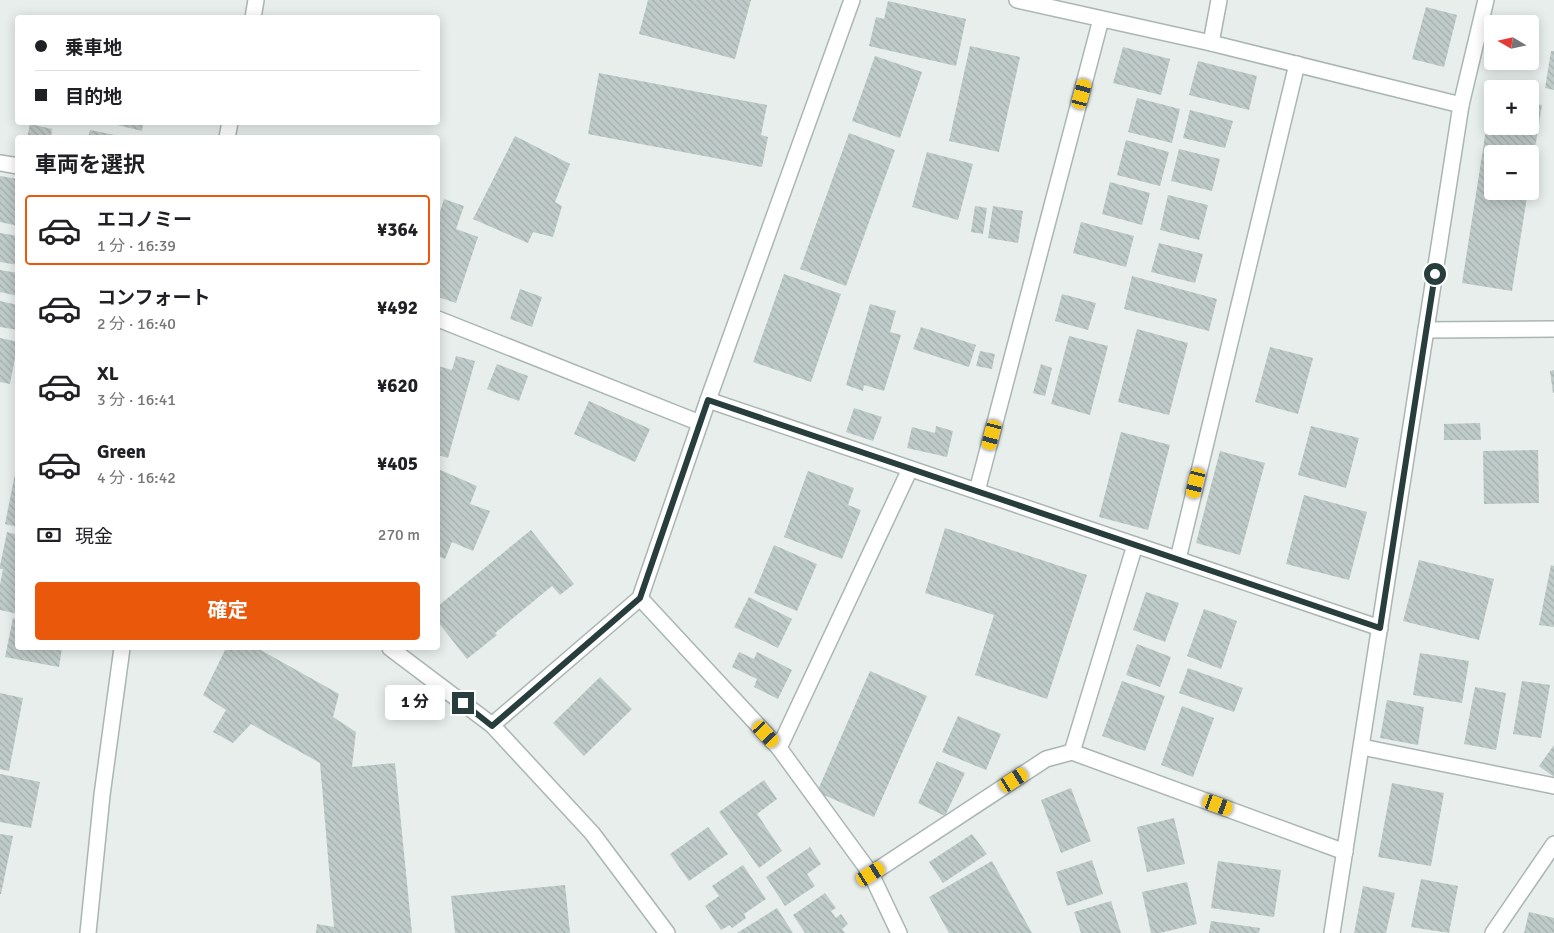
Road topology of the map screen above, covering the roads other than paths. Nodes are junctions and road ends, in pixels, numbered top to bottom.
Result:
1 (256, 0) edge
2 (852, 0) edge
3 (1018, 0) edge
4 (1219, 0) edge
5 (1486, 0) edge
6 (254, 15) edge
7 (1102, 19) junction
8 (1211, 43) junction
9 (1297, 64) junction
10 (1461, 105) junction
11 (0, 163) edge
12 (15, 166) edge
13 (440, 320) edge
14 (1554, 329) edge
15 (1426, 330) junction
16 (708, 400) junction
17 (700, 423) junction
18 (910, 468) junction
19 (978, 491) junction
20 (1135, 545) junction
21 (1178, 559) junction
22 (640, 598) junction
23 (1380, 628) junction
24 (122, 650) edge
25 (393, 650) edge
26 (492, 726) junction
27 (779, 748) junction
28 (1362, 748) junction
29 (1072, 752) junction
30 (1554, 786) edge
31 (1554, 844) edge
32 (1345, 852) junction
33 (871, 874) junction
34 (88, 933) edge
35 (667, 933) edge
36 (899, 933) edge
37 (1332, 933) edge
38 (1493, 933) edge

1 - 6 street
2 - 16 street
3 - 7 street
4 - 8 street
5 - 10 street
7 - 8 street
7 - 19 street
8 - 9 street
9 - 10 street
9 - 21 street
10 - 15 street
11 - 12 street
13 - 17 street
14 - 15 street
15 - 23 street
16 - 17 street
16 - 18 street
17 - 22 street
18 - 19 street
18 - 27 street
19 - 20 street
20 - 21 street
20 - 29 street
21 - 23 street
22 - 26 street
22 - 27 street
23 - 28 street
24 - 34 street
25 - 26 street
26 - 35 street
27 - 33 street
28 - 30 street
28 - 32 street
29 - 32 street
29 - 33 street
31 - 38 street
32 - 37 street
33 - 36 street

